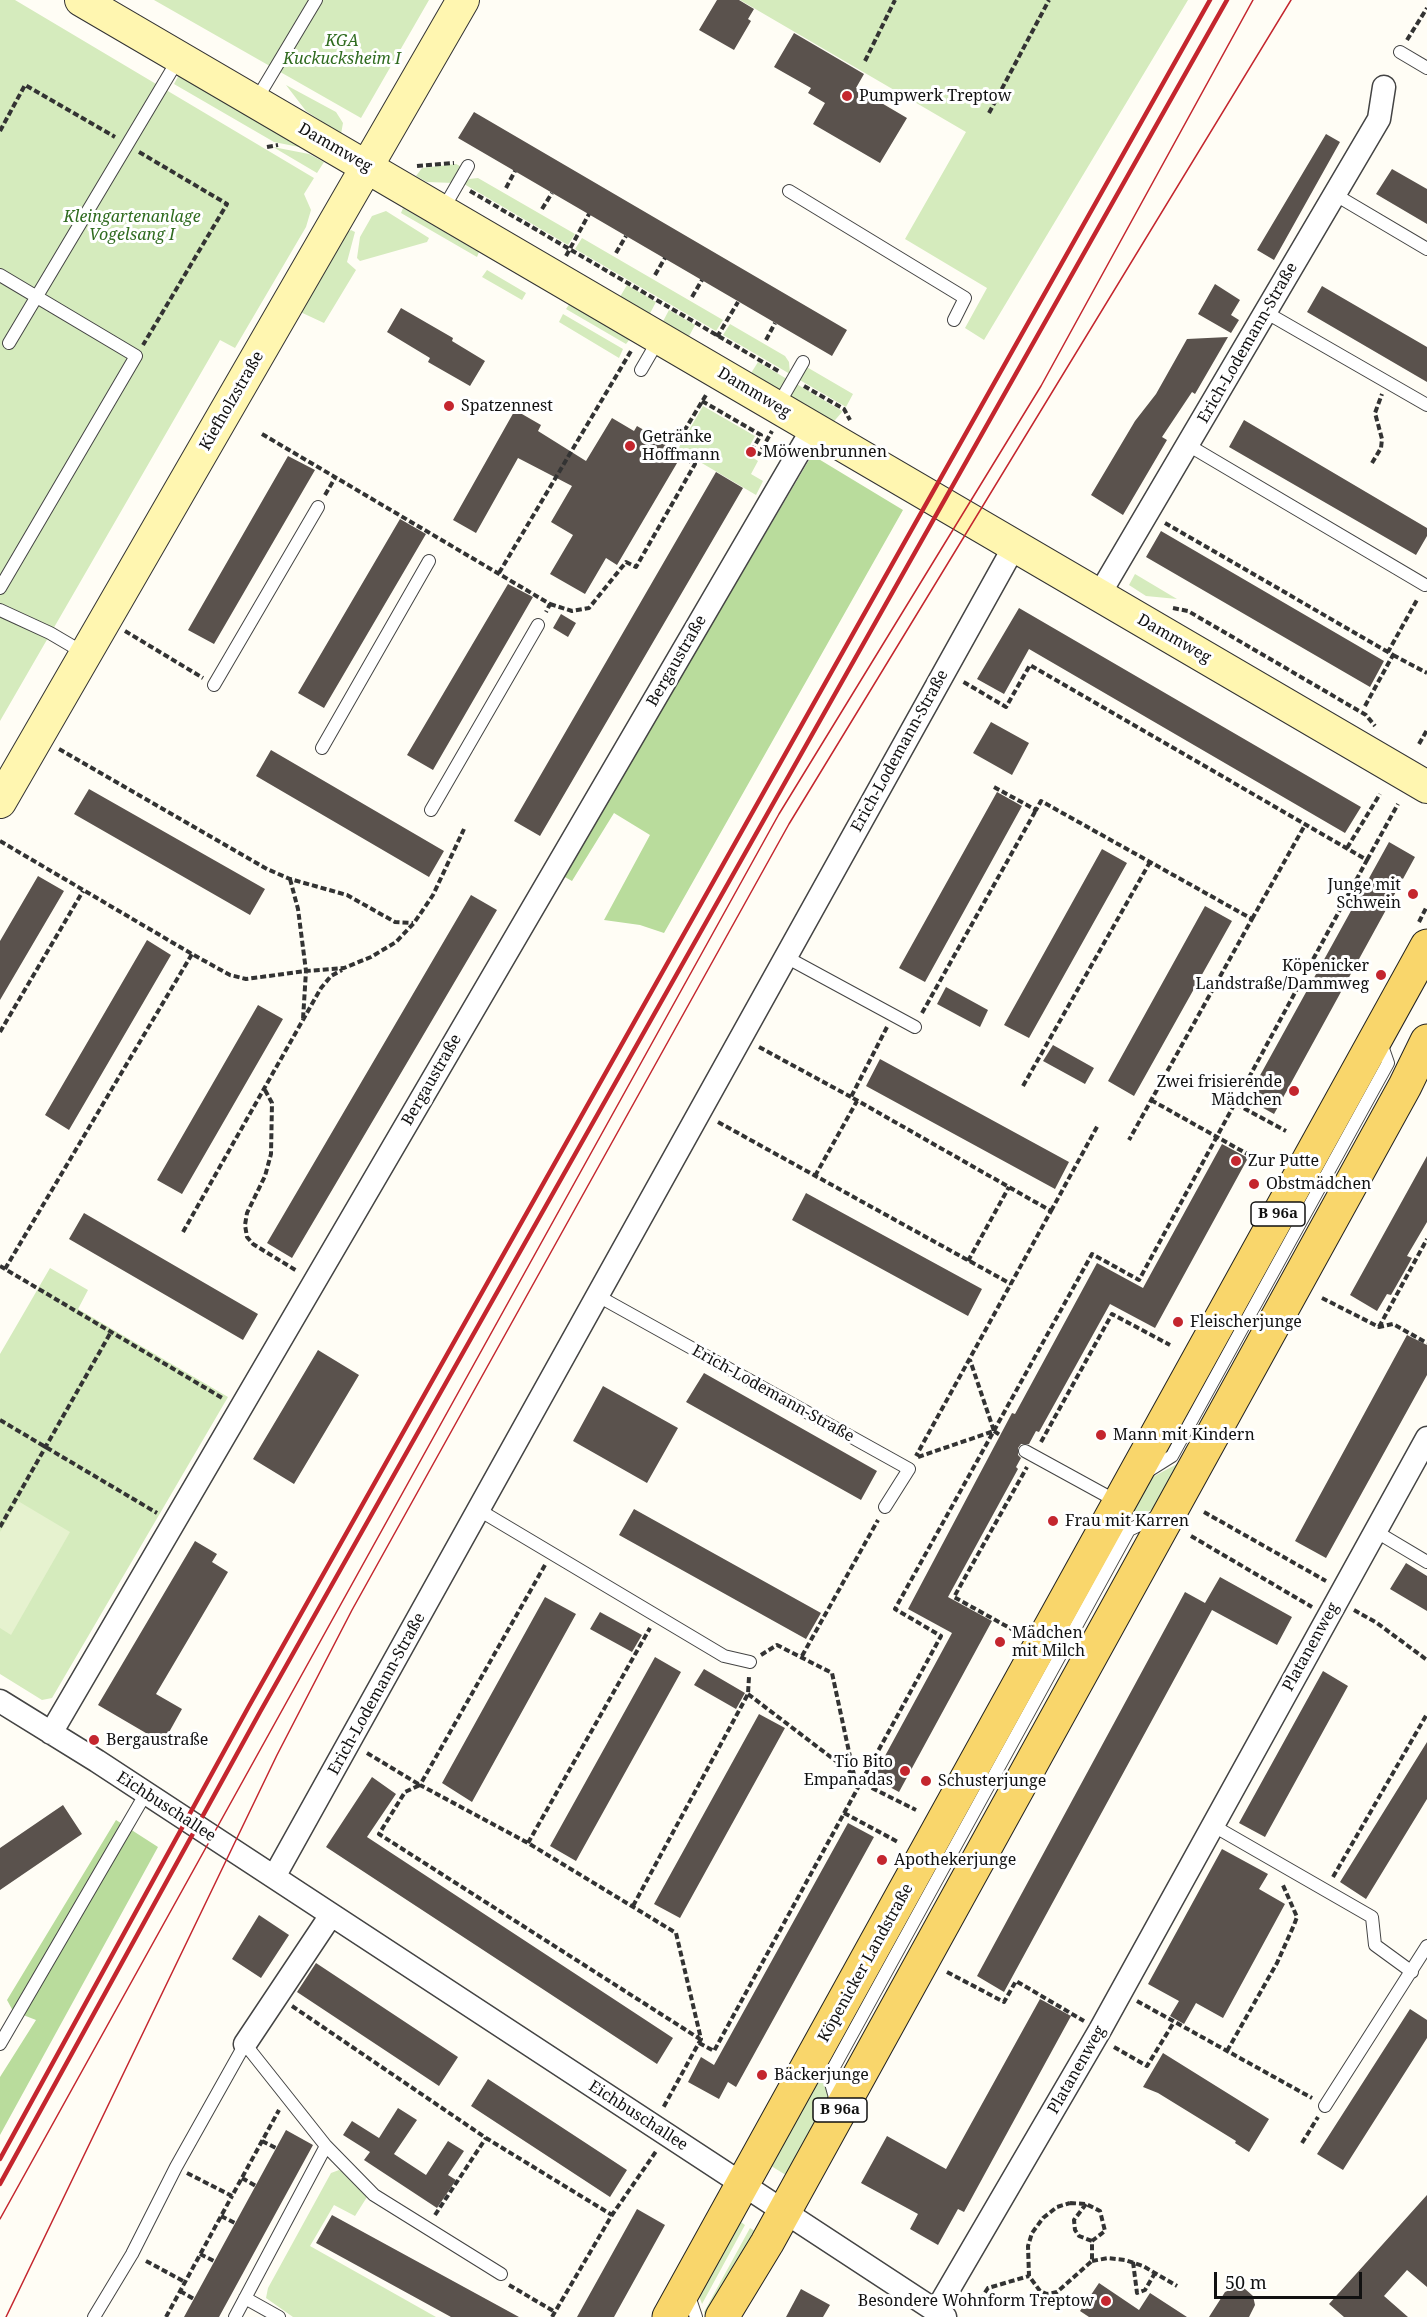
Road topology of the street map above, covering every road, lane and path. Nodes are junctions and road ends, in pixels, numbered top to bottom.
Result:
1 (81, 0) edge
2 (316, 0) edge
3 (463, 0) edge
4 (895, 0) edge
5 (1049, 0) edge
6 (1400, 52) dead end
7 (179, 58) junction
8 (865, 61) dead end
9 (1427, 68) edge
10 (1384, 87) dead end
11 (255, 102) junction
12 (989, 113) dead end
13 (0, 131) edge
14 (128, 145) junction
15 (463, 164) joint
16 (413, 166) dead end
17 (367, 167) junction
18 (515, 171) dead end
19 (506, 188) dead end
20 (789, 190) dead end
21 (552, 193) dead end
22 (1334, 194) junction
23 (450, 198) junction
24 (543, 209) dead end
25 (589, 214) dead end
26 (626, 236) dead end
27 (570, 249) junction
28 (1427, 249) edge
29 (616, 253) dead end
30 (665, 258) dead end
31 (565, 259) dead end
32 (0, 275) edge
33 (655, 275) dead end
34 (702, 280) dead end
35 (38, 297) junction
36 (692, 297) dead end
37 (738, 302) dead end
38 (1267, 313) junction
39 (954, 320) dead end
40 (775, 323) dead end
41 (718, 336) junction
42 (660, 338) junction
43 (766, 340) dead end
44 (9, 344) dead end
45 (713, 345) dead end
46 (631, 350) dead end
47 (136, 356) junction
48 (803, 362) dead end
49 (641, 370) dead end
50 (793, 380) junction
51 (1389, 383) junction
52 (708, 391) dead end
53 (702, 401) junction
54 (1427, 405) edge
55 (775, 418) junction
56 (851, 421) dead end
57 (813, 428) junction
58 (262, 434) dead end
59 (1188, 446) junction
60 (1372, 463) dead end
61 (318, 507) dead end
62 (1149, 513) junction
63 (1015, 545) junction
64 (429, 561) dead end
65 (499, 573) junction
66 (1425, 585) joint
67 (0, 588) edge
68 (1099, 595) junction
69 (550, 604) junction
70 (1169, 608) dead end
71 (0, 610) edge
72 (106, 620) junction
73 (538, 625) joint
74 (1388, 652) junction
75 (86, 654) junction
76 (1394, 655) junction
77 (945, 671) junction
78 (1427, 673) edge
79 (214, 685) joint
80 (1365, 706) dead end
81 (1365, 715) dead end
82 (1427, 730) edge
83 (38, 737) junction
84 (1419, 744) dead end
85 (322, 747) dead end
86 (994, 787) dead end
87 (1427, 787) edge
88 (1380, 794) dead end
89 (0, 802) edge
90 (1398, 804) dead end
91 (431, 810) dead end
92 (1036, 810) junction
93 (1305, 825) junction
94 (464, 829) dead end
95 (0, 841) edge
96 (1347, 849) junction
97 (1367, 860) junction
98 (1150, 862) junction
99 (290, 879) junction
100 (83, 891) junction
101 (1252, 919) junction
102 (414, 923) junction
103 (1427, 946) edge
104 (192, 954) junction
105 (786, 957) junction
106 (344, 968) junction
107 (306, 971) junction
108 (893, 1015) junction
109 (303, 1020) junction
110 (915, 1027) joint
111 (0, 1032) edge
112 (742, 1037) junction
113 (1427, 1041) edge
114 (1023, 1086) dead end
115 (265, 1090) junction
116 (851, 1097) junction
117 (1151, 1100) junction
118 (857, 1101) junction
119 (1236, 1104) junction
120 (700, 1112) junction
121 (1098, 1125) dead end
122 (1286, 1131) dead end
123 (1218, 1137) junction
124 (1129, 1140) dead end
125 (1267, 1165) dead end
126 (815, 1176) junction
127 (1009, 1187) junction
128 (1051, 1211) junction
129 (183, 1232) dead end
130 (1427, 1239) edge
131 (968, 1261) junction
132 (2, 1268) edge
133 (315, 1281) junction
134 (1011, 1284) junction
135 (598, 1296) junction
136 (1322, 1298) dead end
137 (1379, 1327) junction
138 (111, 1332) junction
139 (1427, 1343) edge
140 (970, 1359) junction
141 (240, 1408) junction
142 (0, 1420) edge
143 (994, 1431) junction
144 (1000, 1435) dead end
145 (1427, 1438) edge
146 (46, 1447) junction
147 (1025, 1451) dead end
148 (912, 1463) junction
149 (1125, 1492) junction
150 (885, 1507) joint
151 (479, 1510) junction
152 (1204, 1512) dead end
153 (174, 1523) junction
154 (0, 1527) edge
155 (1376, 1531) junction
156 (1191, 1536) dead end
157 (552, 1554) junction
158 (1427, 1562) edge
159 (1336, 1602) junction
160 (657, 1617) junction
161 (802, 1656) junction
162 (1427, 1660) edge
163 (750, 1662) junction
164 (748, 1695) junction
165 (0, 1701) edge
166 (1427, 1714) edge
167 (51, 1732) junction
168 (350, 1742) junction
169 (854, 1775) junction
170 (862, 1780) junction
171 (420, 1785) junction
172 (146, 1793) junction
173 (916, 1810) dead end
174 (844, 1813) junction
175 (1212, 1825) junction
176 (898, 1842) dead end
177 (528, 1843) junction
178 (1273, 1860) junction
179 (274, 1877) junction
180 (1325, 1890) junction
181 (633, 1906) junction
182 (331, 1915) junction
183 (1427, 1946) edge
184 (947, 1972) dead end
185 (1412, 1972) junction
186 (1121, 1992) junction
187 (276, 1996) junction
188 (1174, 2022) junction
189 (1098, 2033) junction
190 (700, 2041) junction
191 (0, 2044) edge
192 (245, 2044) junction
193 (1227, 2050) junction
194 (286, 2097) junction
195 (1325, 2106) junction
196 (660, 2130) junction
197 (486, 2138) junction
198 (262, 2141) junction
199 (1302, 2144) dead end
200 (326, 2146) junction
201 (276, 2148) dead end
202 (176, 2167) junction
203 (242, 2178) junction
204 (743, 2184) junction
205 (256, 2186) dead end
206 (232, 2196) junction
207 (1086, 2204) junction
208 (784, 2211) junction
209 (612, 2215) junction
210 (221, 2216) junction
211 (235, 2223) dead end
212 (426, 2229) junction
213 (1092, 2241) junction
214 (132, 2254) junction
215 (200, 2254) junction
216 (1092, 2260) junction
217 (214, 2262) dead end
218 (1133, 2262) junction
219 (1155, 2273) junction
220 (501, 2274) joint
221 (1029, 2276) junction
222 (185, 2282) junction
223 (686, 2286) junction
224 (1177, 2286) dead end
225 (180, 2291) junction
226 (245, 2298) junction
227 (194, 2299) dead end
228 (980, 2300) dead end
229 (555, 2312) junction
230 (940, 2314) edge
231 (94, 2317) edge
232 (166, 2317) edge
233 (235, 2317) edge
234 (279, 2317) edge
235 (552, 2317) edge
236 (669, 2317) edge
237 (696, 2317) edge
238 (722, 2317) edge

1 - 7 street, Dammweg
2 - 11 lane
3 - 17 street, Kiefholzstraße
4 - 8 path
5 - 12 path
6 - 9 lane
7 - 11 street, Dammweg
7 - 14 lane
10 - 22 street, Erich-Lodemann-Straße
11 - 17 street, Dammweg
13 - 14 path
14 - 35 lane
14 - 47 path
15 - 16 path
15 - 23 lane
17 - 23 street, Dammweg
17 - 72 street, Kiefholzstraße
18 - 19 path
20 - 39 lane
21 - 24 path
22 - 28 lane
22 - 38 street, Erich-Lodemann-Straße
23 - 27 path
23 - 42 street, Dammweg
25 - 27 path
26 - 29 path
27 - 31 path
27 - 41 path
30 - 33 path
32 - 35 lane
34 - 36 path
35 - 44 lane
35 - 47 lane
37 - 41 path
38 - 51 lane
38 - 59 street, Erich-Lodemann-Straße
40 - 43 path
41 - 45 path
41 - 50 path
42 - 49 lane
42 - 55 street, Dammweg
46 - 65 path
47 - 67 lane
48 - 50 lane
50 - 55 lane
50 - 56 path
51 - 54 lane
51 - 60 path
52 - 53 path
53 - 55 path
53 - 69 path
55 - 57 street, Dammweg
57 - 63 street, Dammweg
57 - 133 street, Bergaustraße
58 - 65 path
59 - 62 street, Erich-Lodemann-Straße
59 - 66 lane
61 - 79 lane
62 - 68 street, Erich-Lodemann-Straße
62 - 74 path
63 - 68 street, Dammweg
63 - 77 street, Erich-Lodemann-Straße
64 - 85 lane
65 - 69 path
66 - 74 path
68 - 87 street, Dammweg
69 - 73 path
70 - 81 path
71 - 75 lane
72 - 75 street, Kiefholzstraße
72 - 79 path
73 - 91 lane
74 - 76 path
75 - 83 street, Kiefholzstraße
76 - 78 path
76 - 80 path
77 - 93 path
77 - 105 street, Erich-Lodemann-Straße
82 - 84 path
83 - 89 street, Kiefholzstraße
83 - 99 path
86 - 92 path
88 - 96 path
90 - 97 path
92 - 98 path
92 - 110 path
93 - 96 path
93 - 101 path
94 - 102 path
95 - 100 path
96 - 97 path
97 - 119 path
98 - 101 path
98 - 114 path
99 - 102 path
99 - 107 path
100 - 104 path
100 - 111 path
101 - 117 path
102 - 106 path
103 - 149 main road, Köpenicker Landstraße / B 96a
104 - 107 path
104 - 132 path
105 - 108 lane
105 - 112 street, Erich-Lodemann-Straße
106 - 107 path
106 - 109 path
107 - 109 path
108 - 110 lane
108 - 116 path
109 - 115 path
112 - 116 path
112 - 120 street, Erich-Lodemann-Straße
113 - 208 main road, B 96a
115 - 129 path
115 - 133 path
116 - 118 path
117 - 123 path
117 - 124 path
118 - 126 path
118 - 127 path
119 - 122 path
119 - 123 path
120 - 126 path
120 - 135 street, Erich-Lodemann-Straße
121 - 128 path
123 - 125 path
123 - 143 path
126 - 131 path
127 - 128 path
127 - 131 path
128 - 134 path
130 - 137 path
131 - 134 path
132 - 138 path
133 - 141 street, Bergaustraße
134 - 140 path
135 - 148 lane, Erich-Lodemann-Straße
135 - 151 street, Erich-Lodemann-Straße
136 - 137 path
137 - 139 path
138 - 141 path
138 - 146 path
140 - 143 path
140 - 148 path
141 - 153 street, Bergaustraße
142 - 146 path
143 - 144 path
143 - 148 path
143 - 170 path
145 - 155 street, Platanenweg
146 - 153 path
146 - 154 path
147 - 149 lane
148 - 150 lane
149 - 204 main road, Köpenicker Landstraße / B 96a
150 - 161 path
151 - 157 lane
151 - 168 street, Erich-Lodemann-Straße
152 - 159 path
153 - 167 street, Bergaustraße
155 - 158 lane
155 - 159 street, Platanenweg
156 - 159 path
157 - 160 lane
157 - 171 path
159 - 162 path
159 - 175 street, Platanenweg
160 - 163 lane
160 - 177 path
161 - 163 path
161 - 169 path
163 - 164 path
164 - 169 path
164 - 181 path
165 - 167 street, Eichbuschallee
166 - 180 path
167 - 172 street, Eichbuschallee
168 - 171 path
168 - 179 street, Erich-Lodemann-Straße
169 - 170 path
170 - 173 path
170 - 174 path
171 - 177 path
171 - 190 path
172 - 179 street, Eichbuschallee
172 - 191 lane
174 - 176 path
174 - 190 path
175 - 178 lane
175 - 186 street, Platanenweg
177 - 181 path
178 - 180 lane
178 - 193 path
179 - 182 street, Eichbuschallee
180 - 185 lane
181 - 190 path
182 - 187 street
182 - 196 street, Eichbuschallee
183 - 185 lane
184 - 189 path
185 - 195 lane
186 - 188 path
186 - 189 street, Platanenweg
187 - 192 street
187 - 197 path
188 - 189 path
188 - 193 path
189 - 230 street, Platanenweg
190 - 196 path
192 - 194 lane
192 - 202 lane
193 - 195 path
194 - 198 path
194 - 200 lane
195 - 199 path
196 - 204 street, Eichbuschallee
196 - 209 path
197 - 209 path
197 - 212 path
198 - 201 path
198 - 203 path
200 - 212 lane
200 - 226 lane
202 - 206 path
202 - 214 lane
203 - 205 path
203 - 206 path
204 - 208 street, Eichbuschallee
204 - 223 main road, Köpenicker Landstraße / B 96a
206 - 210 path
207 - 213 path
207 - 213 path
207 - 221 path
208 - 230 street, Eichbuschallee
208 - 238 main road, B 96a
209 - 229 path
210 - 211 path
210 - 215 path
212 - 220 lane
213 - 216 path
214 - 222 path
214 - 231 lane
215 - 217 path
215 - 222 path
216 - 218 path
216 - 221 path
218 - 219 path
218 - 219 path
219 - 224 path
220 - 229 path
221 - 228 path
222 - 225 path
223 - 236 main road, Köpenicker Landstraße / B 96a
223 - 237 lane
225 - 227 path
225 - 232 path
226 - 233 lane
226 - 234 lane
229 - 235 path

